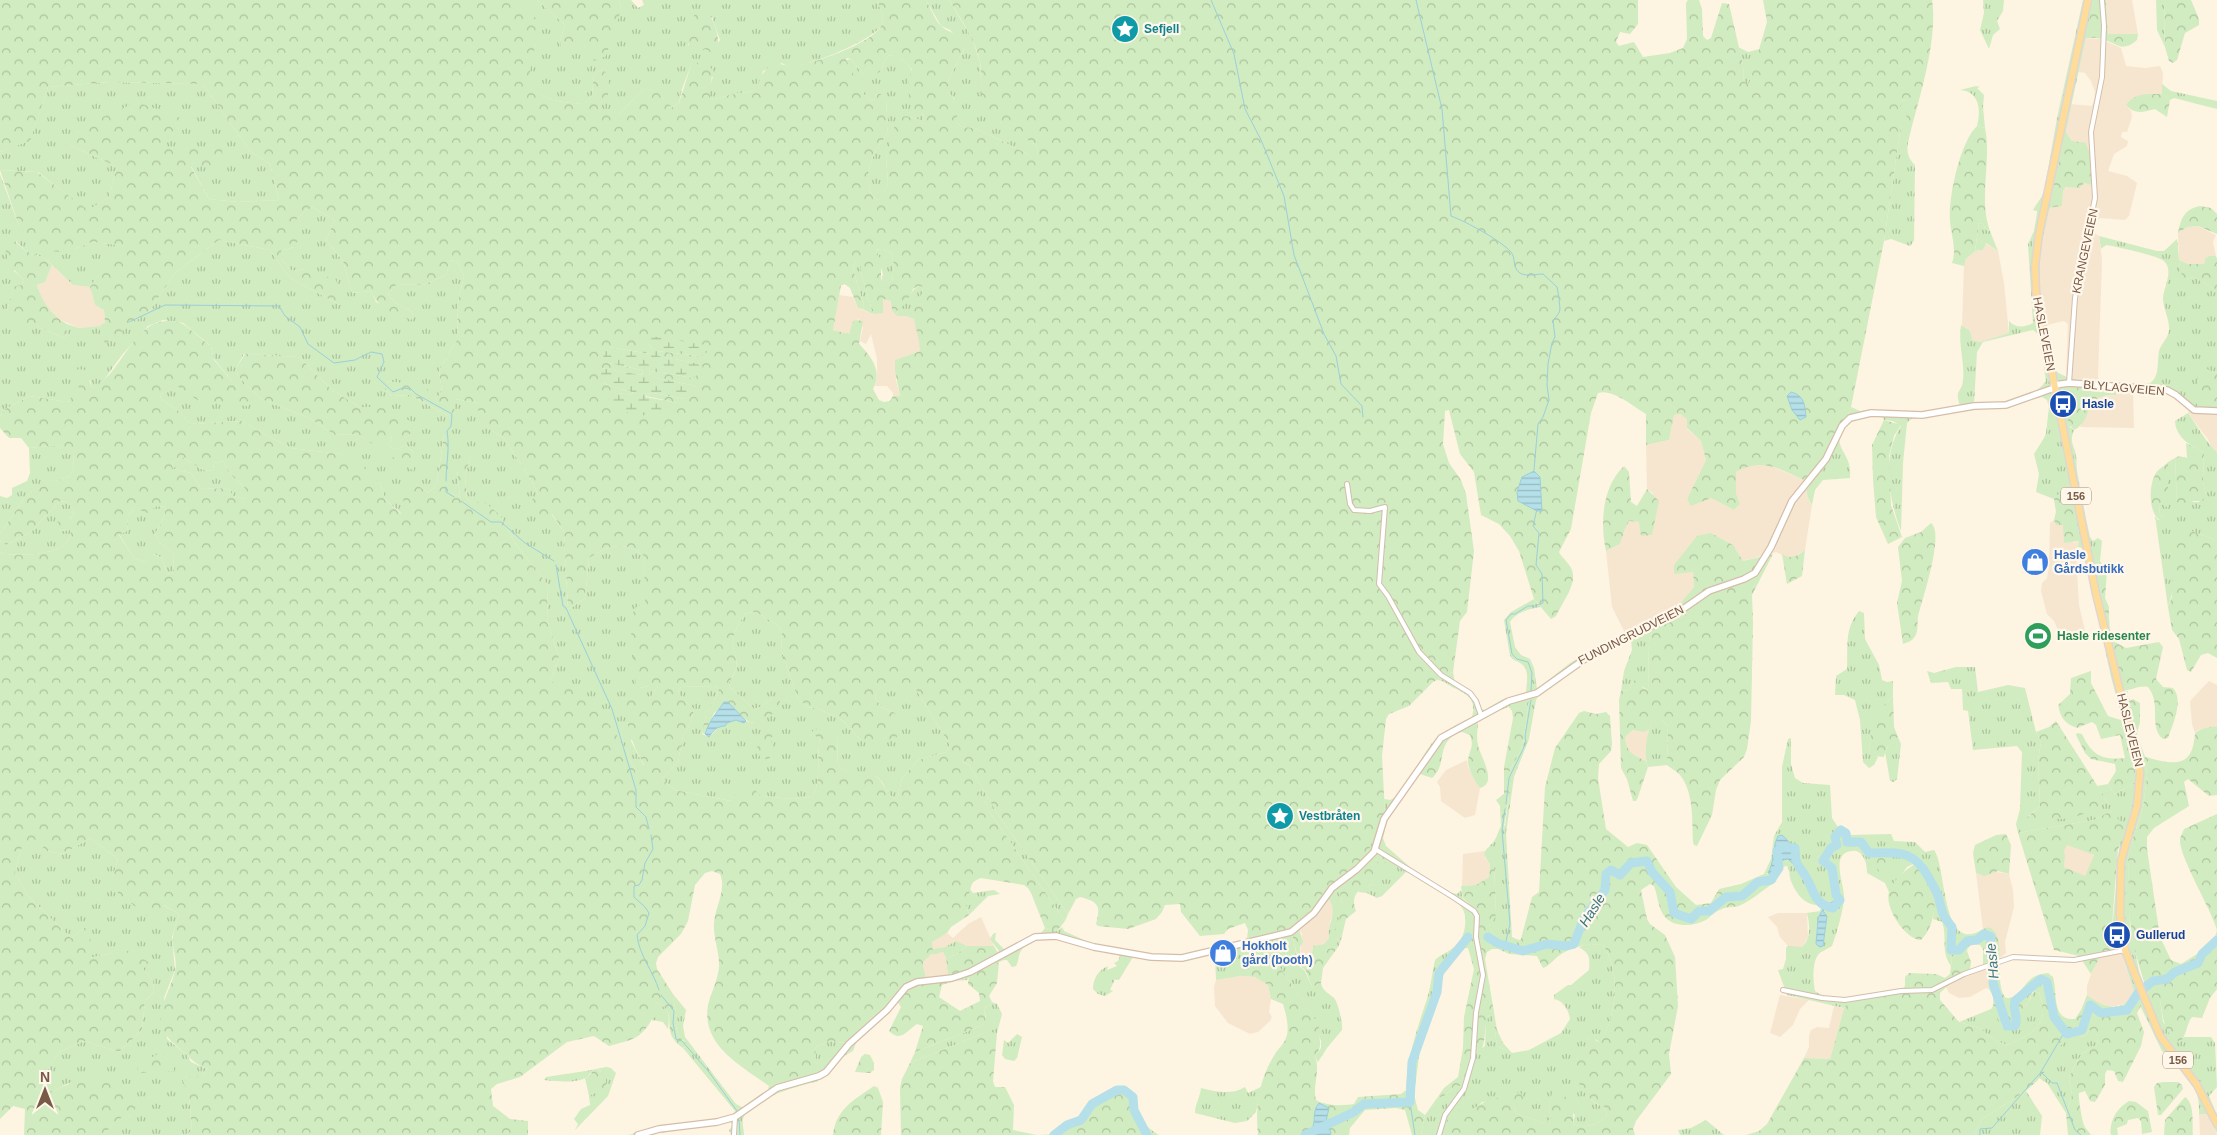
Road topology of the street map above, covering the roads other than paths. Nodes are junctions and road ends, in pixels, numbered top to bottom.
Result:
1 (2088, 0) edge
2 (2102, 0) edge
3 (2069, 383) junction
4 (2054, 386) junction
5 (2217, 411) edge
6 (1347, 484) dead end
7 (1481, 715) junction
8 (1375, 849) junction
9 (2125, 950) junction
10 (1783, 990) dead end
11 (735, 1117) junction
12 (2217, 1124) edge
13 (638, 1135) edge
14 (734, 1135) edge
15 (1439, 1135) edge

1 - 4 main road, HASLEVEIEN / 156
2 - 3 street, KRANGEVEIEN
3 - 4 street, BLYLAGVEIEN
3 - 5 street, BLYLAGVEIEN
4 - 7 street, FUNDINGRUDVEIEN
4 - 9 main road, HASLEVEIEN / 156
6 - 7 street
7 - 8 street, FUNDINGRUDVEIEN
8 - 11 street, FUNDINGRUDVEIEN
8 - 15 street
9 - 10 street
9 - 12 main road, HASLEVEIEN / 156
11 - 13 street, FUNDINGRUDVEIEN
11 - 14 street

